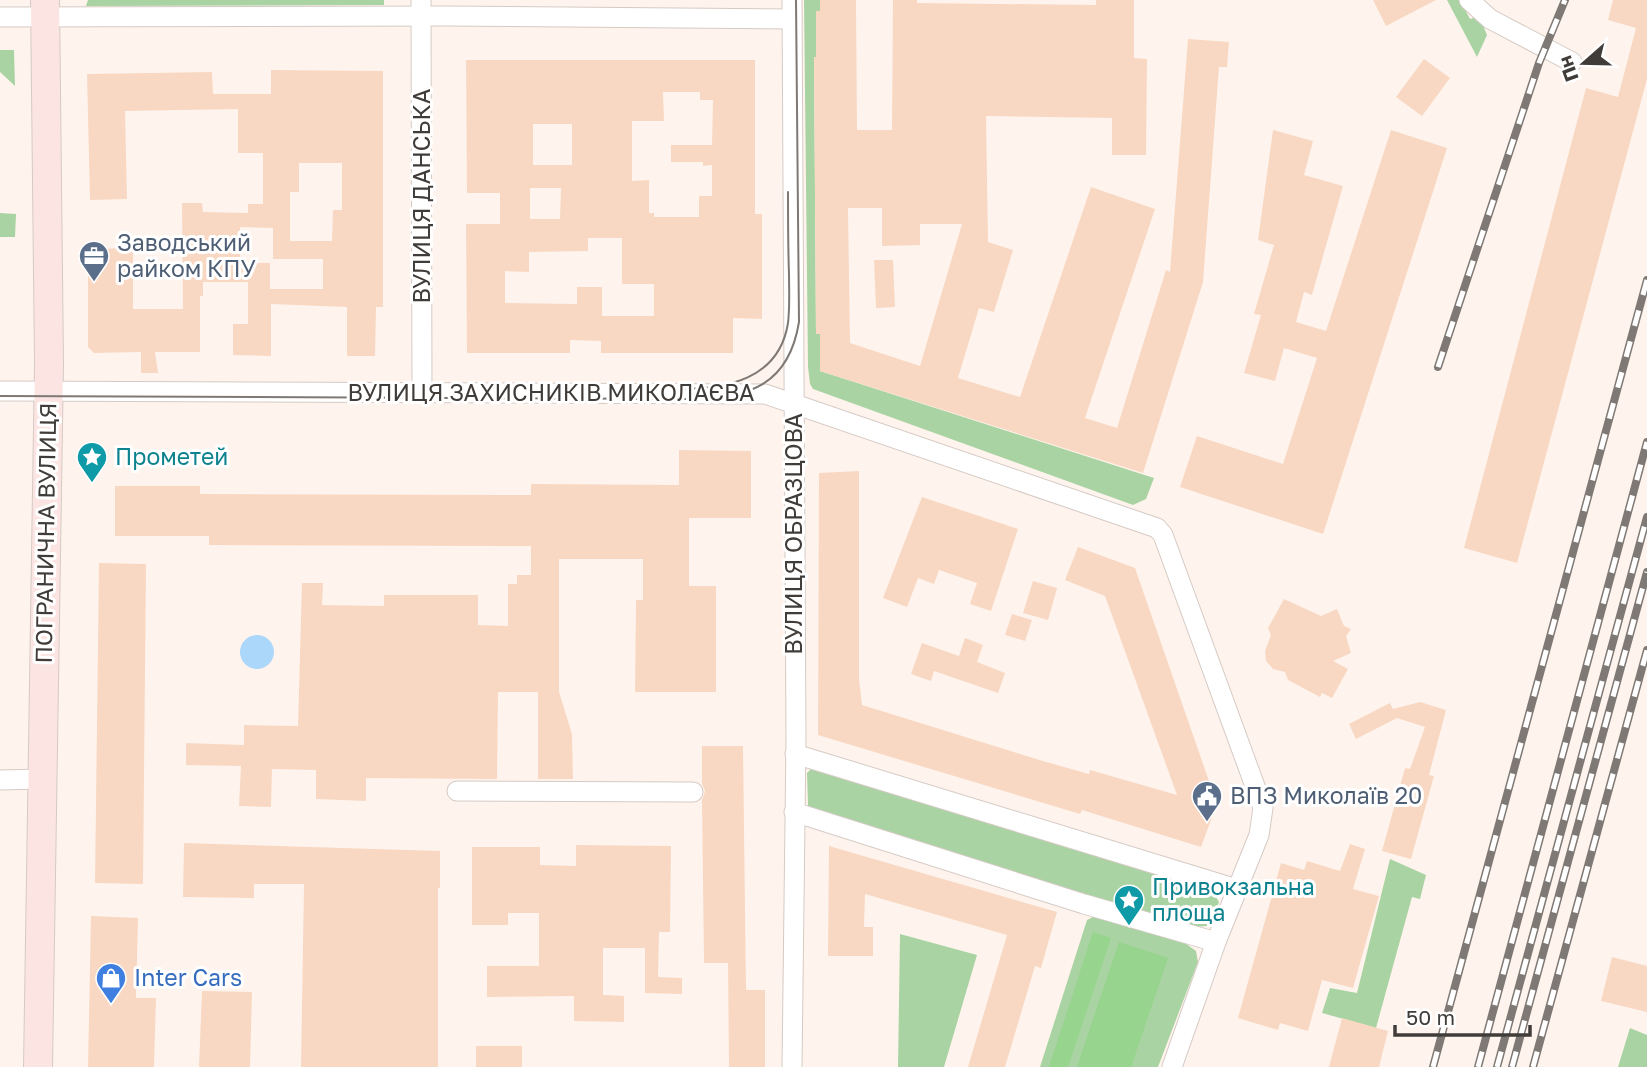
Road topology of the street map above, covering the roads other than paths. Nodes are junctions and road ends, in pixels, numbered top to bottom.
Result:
1 (1469, 0) edge
2 (45, 8) edge
3 (421, 8) edge
4 (792, 10) edge
5 (0, 17) edge
6 (1572, 62) dead end
7 (0, 391) edge
8 (48, 391) junction
9 (422, 392) junction
10 (793, 404) junction
11 (795, 754) junction
12 (41, 779) junction
13 (0, 780) edge
14 (457, 791) dead end
15 (693, 792) dead end
16 (794, 812) junction
17 (1237, 889) junction
18 (1216, 942) junction
19 (38, 1067) edge
20 (792, 1067) edge
21 (1172, 1067) edge

1 - 6 street
2 - 3 street
2 - 5 street
2 - 8 main road, ПОГРАНИЧНА ВУЛИЦЯ
3 - 4 street
3 - 9 street, ВУЛИЦЯ ДАНСЬКА
4 - 10 street, ВУЛИЦЯ ОБРАЗЦОВА
7 - 8 street, ВУЛИЦЯ ЗАХИСНИКІВ МИКОЛАЄВА
8 - 9 street, ВУЛИЦЯ ЗАХИСНИКІВ МИКОЛАЄВА
8 - 12 main road, ПОГРАНИЧНА ВУЛИЦЯ
9 - 10 street, ВУЛИЦЯ ЗАХИСНИКІВ МИКОЛАЄВА
10 - 11 street, ВУЛИЦЯ ОБРАЗЦОВА
10 - 17 street, ВУЛИЦЯ ЗАХИСНИКІВ МИКОЛАЄВА
11 - 16 street, ВУЛИЦЯ ОБРАЗЦОВА
11 - 17 street
12 - 13 street
12 - 19 main road, ПОГРАНИЧНА ВУЛИЦЯ
14 - 15 street
16 - 18 street
16 - 20 street, ВУЛИЦЯ ОБРАЗЦОВА
17 - 18 street
18 - 21 street

